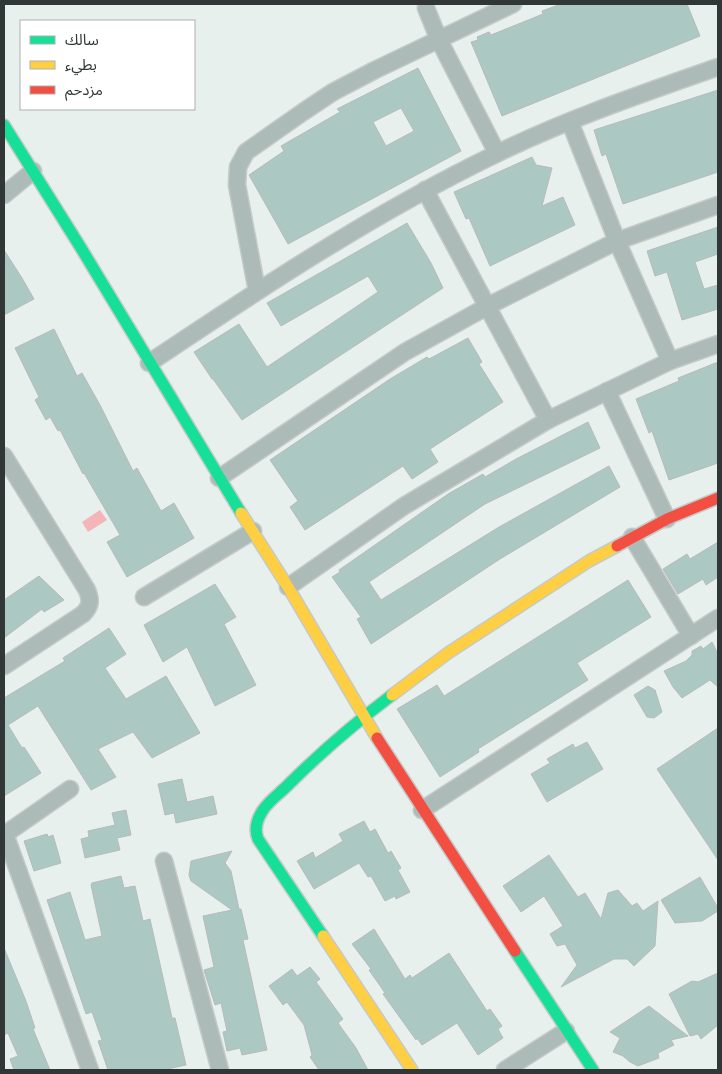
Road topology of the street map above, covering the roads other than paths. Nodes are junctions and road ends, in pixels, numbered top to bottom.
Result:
1 (513, 4) edge
2 (426, 8) dead end
3 (439, 40) junction
4 (718, 67) edge
5 (570, 122) junction
6 (4, 125) edge
7 (497, 153) junction
8 (33, 171) junction
9 (425, 190) junction
10 (4, 195) edge
11 (718, 205) edge
12 (618, 241) junction
13 (257, 291) junction
14 (488, 306) junction
15 (718, 344) edge
16 (670, 361) junction
17 (149, 363) junction
18 (607, 391) junction
19 (548, 420) junction
20 (4, 456) edge
21 (219, 478) junction
22 (718, 498) edge
23 (667, 519) junction
24 (253, 531) junction
25 (632, 538) junction
26 (288, 587) junction
27 (144, 597) dead end
28 (718, 618) edge
29 (691, 636) junction
30 (4, 666) edge
31 (363, 717) junction
32 (70, 789) dead end
33 (422, 810) junction
34 (5, 835) edge
35 (164, 861) dead end
36 (566, 1031) junction
37 (90, 1070) edge
38 (220, 1070) edge
39 (412, 1070) edge
40 (505, 1070) edge
41 (593, 1070) edge

1 - 3 street
2 - 3 street
3 - 7 street
3 - 13 street
4 - 5 street
5 - 7 street
5 - 12 street
6 - 8 street
7 - 9 street
8 - 10 street
8 - 17 street
9 - 13 street
9 - 14 street
11 - 12 street
12 - 14 street
12 - 16 street
13 - 17 street
14 - 19 street
14 - 21 street
15 - 16 street
16 - 18 street
17 - 21 street
18 - 19 street
18 - 23 street
19 - 26 street
20 - 30 street
21 - 24 street
22 - 23 street
23 - 25 street
24 - 26 street
24 - 27 street
25 - 29 street
25 - 31 street
26 - 31 street
28 - 29 street
29 - 33 street
31 - 33 street
31 - 39 street
32 - 34 street
33 - 36 street
34 - 37 street
35 - 38 street
36 - 40 street
36 - 41 street

